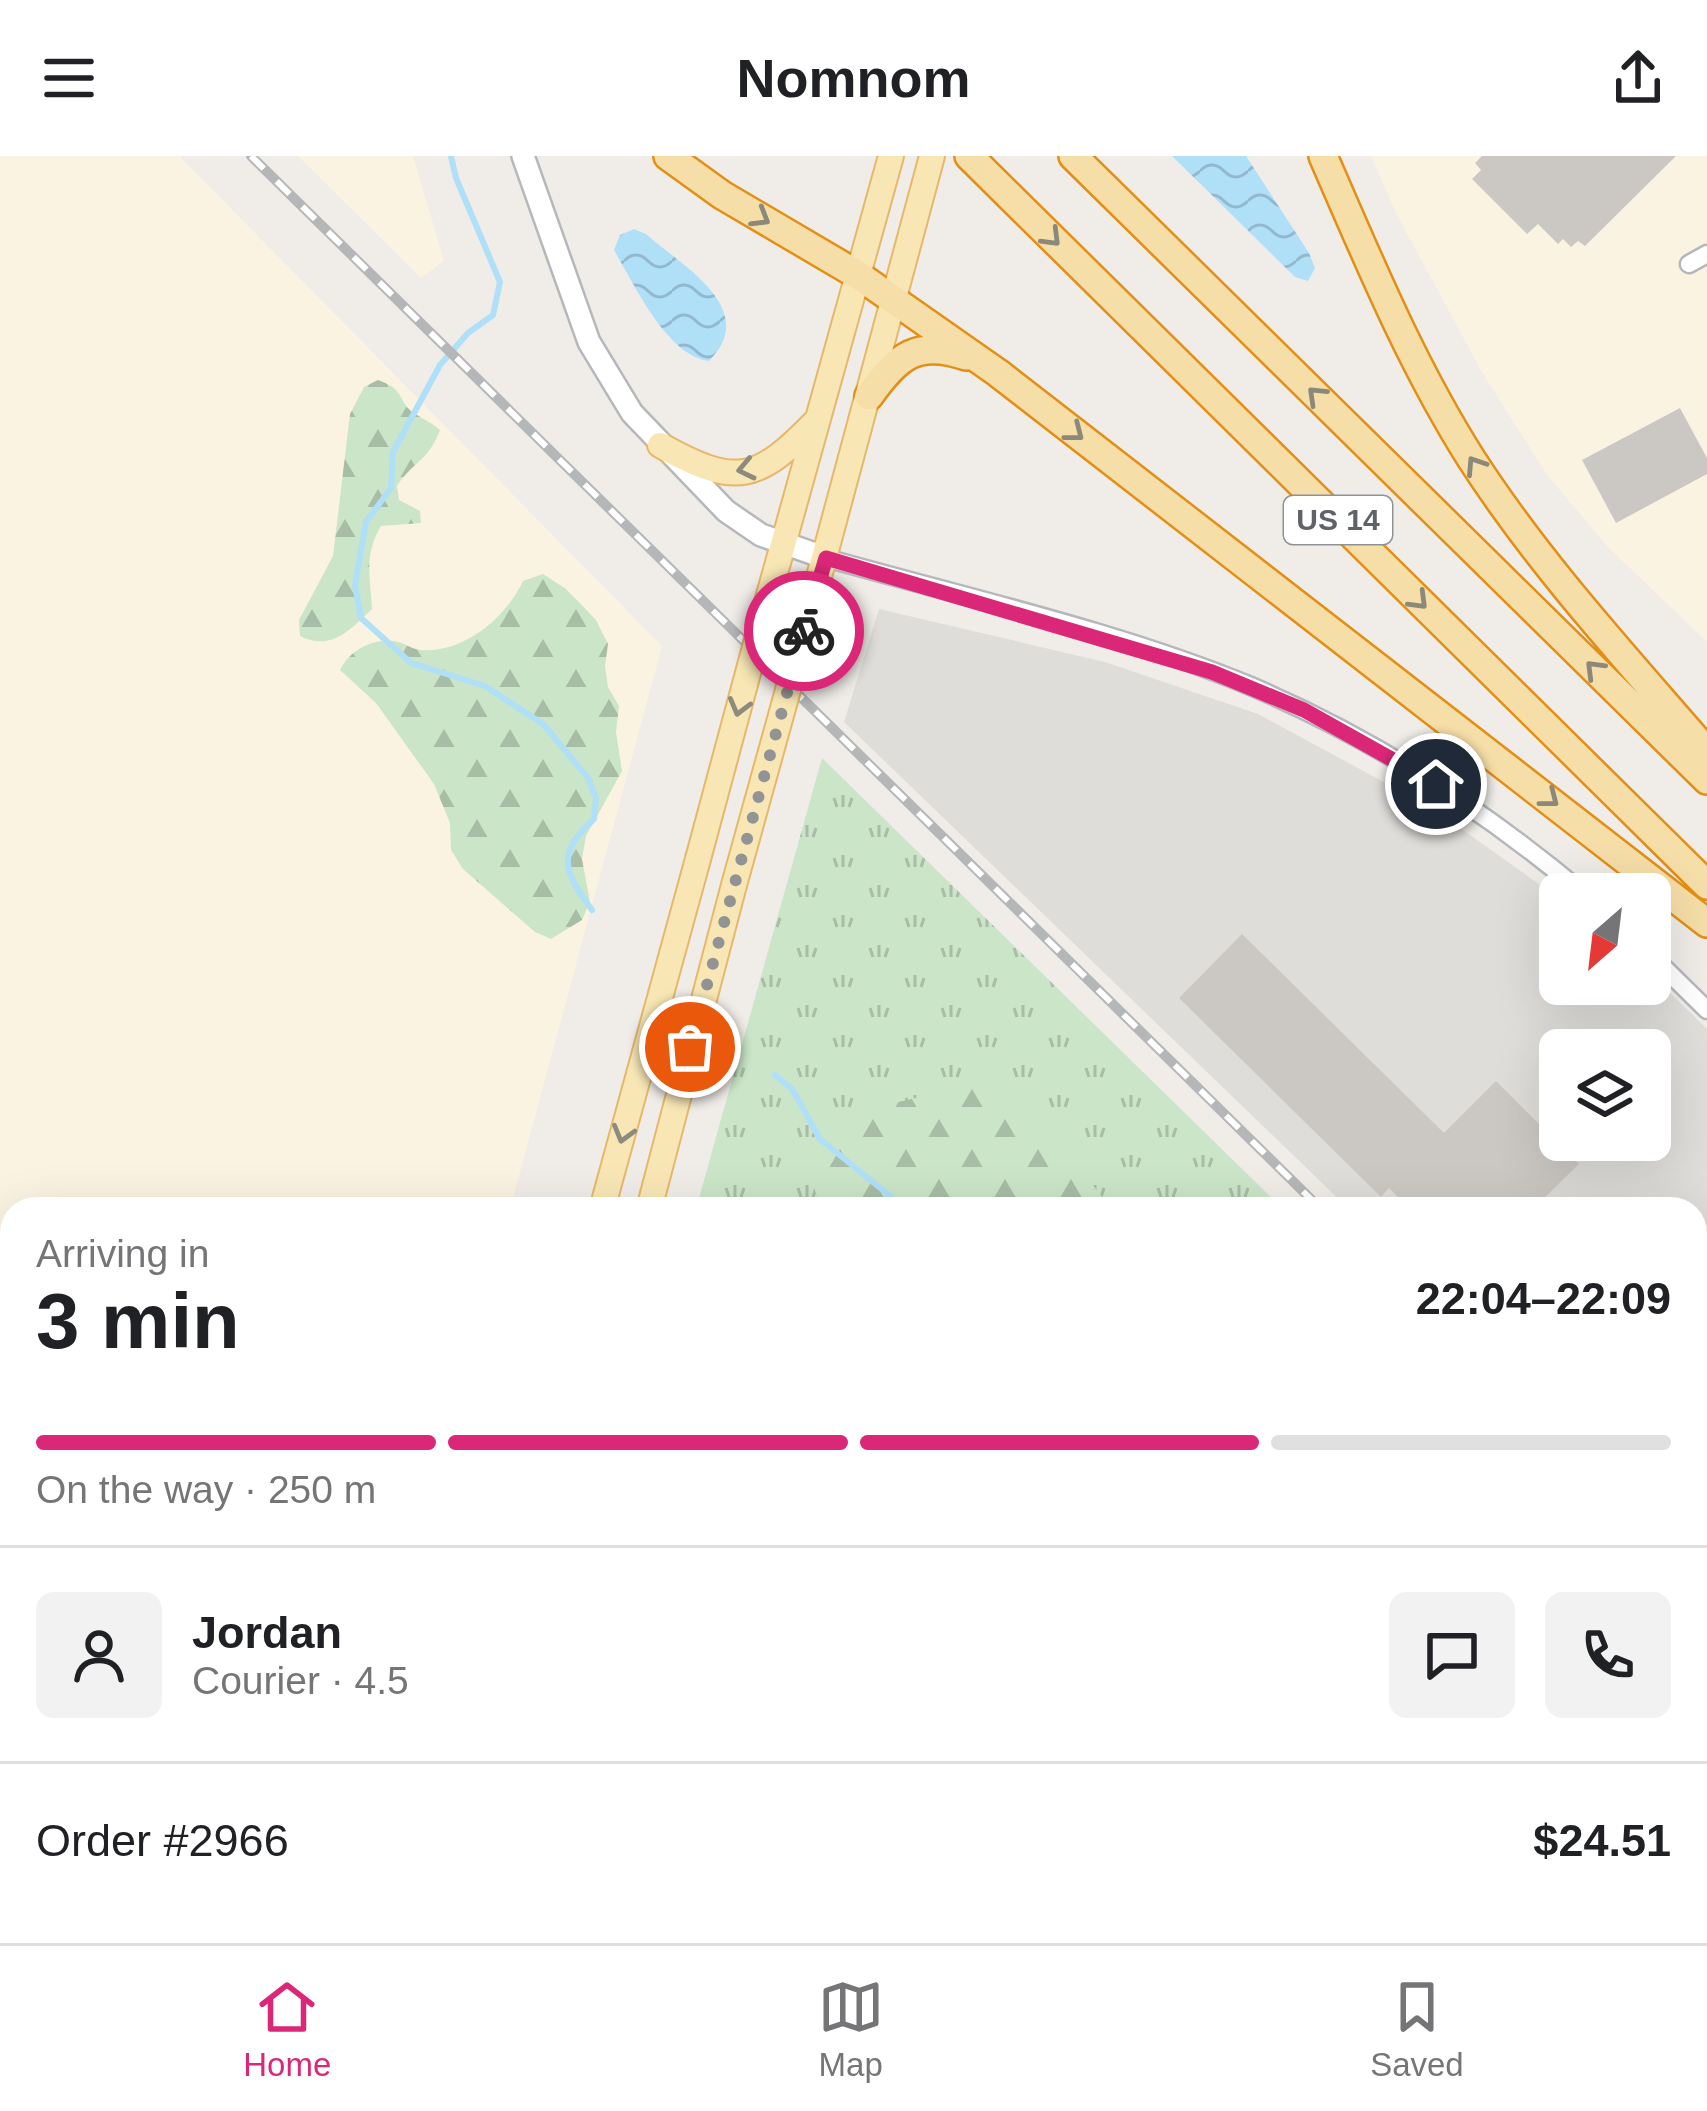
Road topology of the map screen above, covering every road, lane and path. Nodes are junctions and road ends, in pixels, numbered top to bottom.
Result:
1 (523, 156) edge
2 (668, 156) edge
3 (890, 156) edge
4 (932, 156) edge
5 (969, 156) edge
6 (1072, 156) edge
7 (1323, 156) edge
8 (1707, 254) edge
9 (1689, 264) dead end
10 (858, 275) junction
11 (894, 299) junction
12 (982, 362) junction
13 (869, 396) junction
14 (820, 417) junction
15 (660, 445) junction
16 (784, 545) junction
17 (826, 558) junction
18 (1707, 752) edge
19 (1707, 780) edge
20 (1556, 873) edge
21 (1707, 885) edge
22 (1707, 923) edge
23 (1671, 975) edge
24 (1707, 1010) edge
25 (605, 1197) edge
26 (652, 1197) edge

1 - 15 street
2 -> 10 highway
3 - 10 main road
4 - 11 main road
5 -> 21 highway, US 14
19 -> 6 highway, US 14
18 -> 7 highway
8 - 9 street
10 - 11 highway
10 - 14 main road
11 - 12 highway
11 - 13 main road
12 - 13 highway
12 -> 22 highway
13 - 17 main road
14 -> 15 main road
14 - 16 main road
15 - 16 street
16 - 17 street
16 -> 25 main road, bridge
17 - 20 street
17 - 26 main road, bridge
23 - 24 street

